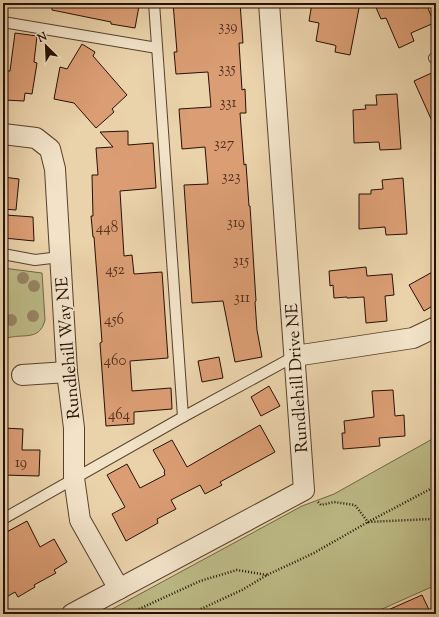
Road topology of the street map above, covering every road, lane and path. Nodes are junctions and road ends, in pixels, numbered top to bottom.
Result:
1 (154, 3) edge
2 (269, 3) edge
3 (3, 22) edge
4 (157, 48) junction
5 (3, 134) edge
6 (3, 254) edge
7 (60, 258) junction
8 (436, 327) edge
9 (295, 356) junction
10 (67, 372) junction
11 (22, 375) dead end
12 (183, 417) junction
13 (74, 478) junction
14 (436, 486) edge
15 (304, 490) junction
16 (3, 519) edge
17 (436, 521) edge
18 (368, 522) junction
19 (267, 575) junction
20 (118, 588) junction
21 (72, 614) edge
22 (128, 614) edge
23 (190, 614) edge

1 - 4 lane
2 - 9 street, Rundlehill Drive NE
3 - 4 lane
4 - 12 lane
5 - 7 street, Rundlehill Way NE
6 - 7 lane
7 - 10 street, Rundlehill Way NE
8 - 9 street
9 - 12 lane
9 - 15 street, Rundlehill Drive NE
10 - 11 street
10 - 13 street, Rundlehill Way NE
12 - 13 lane
13 - 16 lane
13 - 20 street, Rundlehill Way NE
14 - 18 path
15 - 18 path
15 - 20 street
17 - 18 path
18 - 19 path
19 - 22 path
19 - 23 path
20 - 21 street

